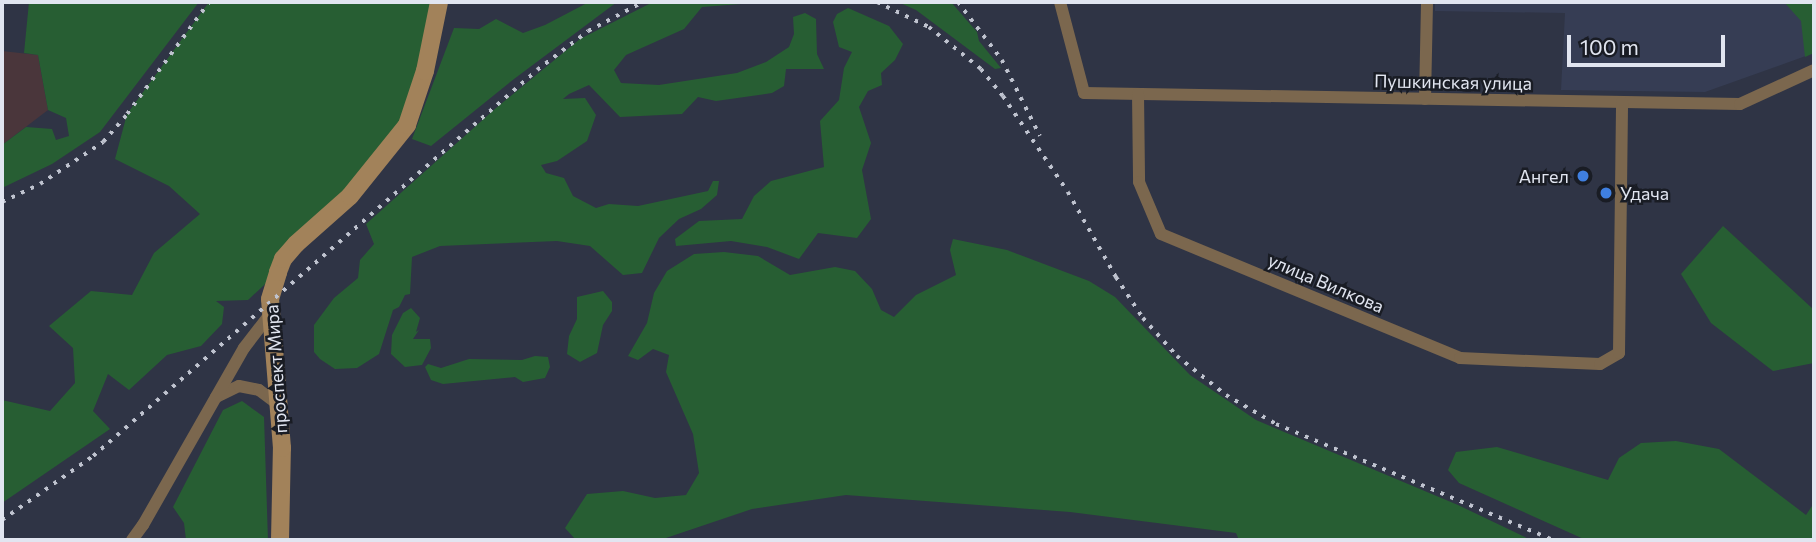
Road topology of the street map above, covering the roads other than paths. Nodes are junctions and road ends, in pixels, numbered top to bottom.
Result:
1 (439, 2) edge
2 (1060, 2) edge
3 (1427, 2) edge
4 (1814, 70) edge
5 (1138, 94) junction
6 (1425, 99) junction
7 (1622, 102) junction
8 (271, 313) junction
9 (215, 397) junction
10 (279, 405) junction
11 (132, 540) edge
12 (280, 540) edge

1 - 8 main road, проспект Мира
2 - 5 street, Пушкинская улица
3 - 6 street
4 - 7 street, Пушкинская улица
5 - 6 street, Пушкинская улица
5 - 7 street, улица Вилкова
6 - 7 street, Пушкинская улица
8 - 9 street
8 - 10 main road, проспект Мира
9 - 10 street
9 - 11 street
10 - 12 main road, проспект Мира

